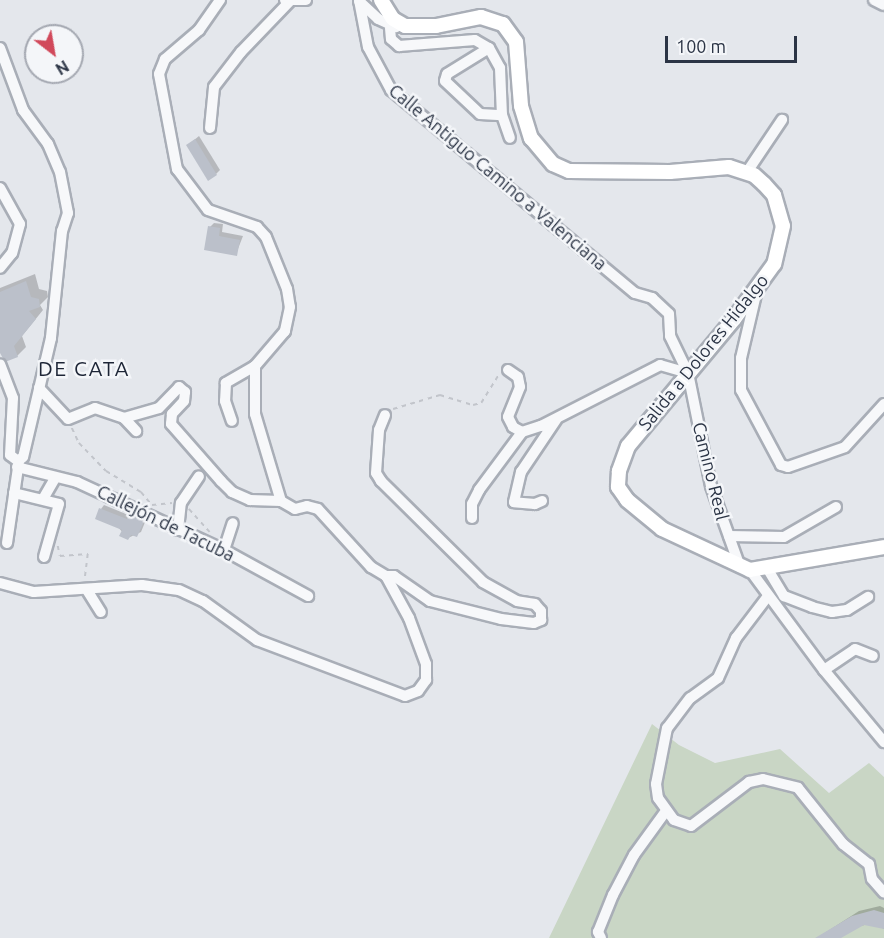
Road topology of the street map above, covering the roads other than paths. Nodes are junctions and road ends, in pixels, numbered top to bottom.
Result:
1 (220, 0) edge
2 (282, 0) edge
3 (291, 0) edge
4 (306, 0) edge
5 (357, 0) edge
6 (381, 0) edge
7 (874, 0) edge
8 (884, 5) edge
9 (408, 26) junction
10 (390, 28) junction
11 (0, 48) edge
12 (489, 48) junction
13 (502, 115) junction
14 (782, 120) dead end
15 (210, 128) dead end
16 (510, 138) dead end
17 (747, 172) junction
18 (0, 188) edge
19 (0, 268) edge
20 (757, 290) junction
21 (0, 364) edge
22 (255, 366) junction
23 (508, 370) road end
24 (688, 373) junction
25 (39, 388) junction
26 (884, 404) edge
27 (385, 415) road end
28 (558, 417) junction
29 (124, 418) junction
30 (232, 421) dead end
31 (136, 431) dead end
32 (522, 432) junction
33 (18, 464) junction
34 (200, 476) dead end
35 (55, 478) junction
36 (14, 493) junction
37 (43, 499) junction
38 (281, 501) junction
39 (542, 501) dead end
40 (836, 507) dead end
41 (472, 518) dead end
42 (233, 523) dead end
43 (178, 530) junction
44 (729, 536) junction
45 (8, 543) dead end
46 (884, 547) edge
47 (224, 550) junction
48 (45, 557) dead end
49 (745, 568) junction
50 (767, 568) junction
51 (386, 576) junction
52 (0, 583) edge
53 (92, 589) junction
54 (308, 596) dead end
55 (768, 597) junction
56 (868, 597) dead end
57 (101, 612) dead end
58 (873, 656) dead end
59 (824, 670) junction
60 (884, 742) edge
61 (666, 811) junction
62 (884, 893) edge
63 (599, 936) edge

1 - 22 street
2 - 3 street
3 - 4 street
3 - 15 street
5 - 10 street
5 - 24 street, Calle Antiguo Camino a Valenciana
6 - 9 main road
7 - 8 street
9 - 10 street
9 - 17 main road
10 - 12 street
11 - 25 street
12 - 13 street
12 - 13 street
13 - 16 street
14 - 17 street
17 - 20 main road, Salida a Dolores Hidalgo
18 - 19 street
20 - 24 main road, Salida a Dolores Hidalgo
20 - 26 street
21 - 33 street
22 - 30 street
22 - 38 street
23 - 32 street
24 - 28 street
24 - 44 street, Camino Real
24 - 49 main road, Salida a Dolores Hidalgo
25 - 29 street
25 - 33 street
27 - 51 street
28 - 32 street
28 - 39 street
29 - 31 street
29 - 38 street
32 - 41 street
33 - 35 street, Callejón de Tacuba
33 - 36 street
34 - 43 street
35 - 37 street
35 - 43 street, Callejón de Tacuba
36 - 37 street
36 - 45 street
37 - 48 street
38 - 51 street
40 - 44 street
42 - 47 street
43 - 47 street, Callejón de Tacuba
44 - 49 street, Camino Real
46 - 50 main road
47 - 54 street, Callejón de Tacuba
49 - 50 main road
49 - 55 street, Camino Real
50 - 56 street
51 - 53 street
52 - 53 street
53 - 57 street
55 - 59 street, Camino Real
55 - 61 street
58 - 59 street
59 - 60 street, Camino Real
61 - 62 street
61 - 63 street

